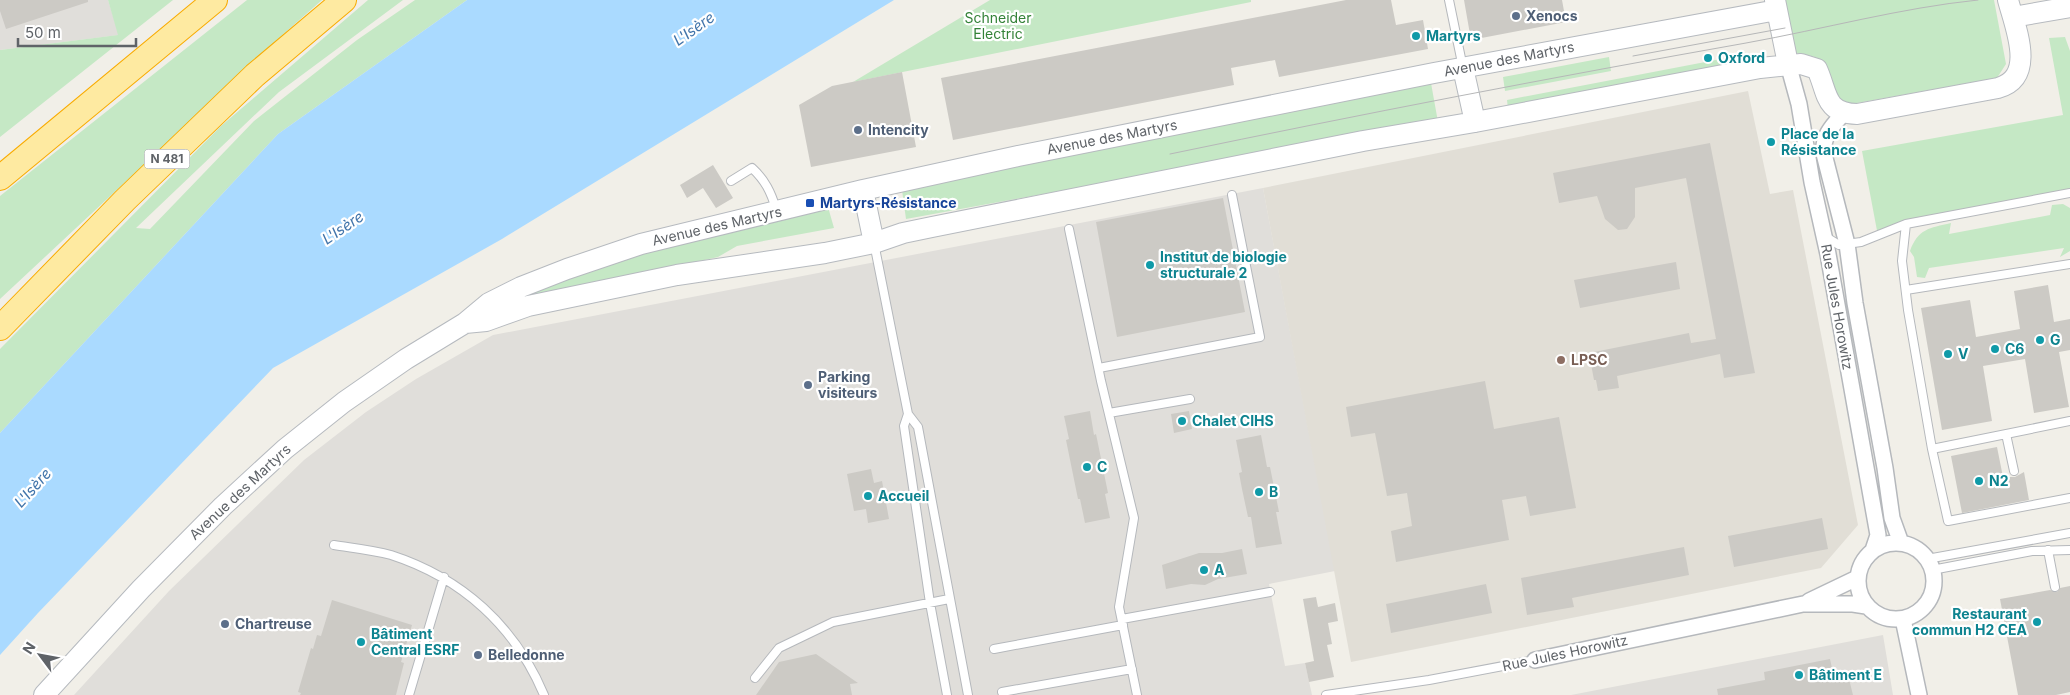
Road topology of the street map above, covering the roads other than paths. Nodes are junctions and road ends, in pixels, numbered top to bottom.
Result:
1 (215, 0) edge
2 (344, 0) edge
3 (1449, 0) edge
4 (1776, 5) edge
5 (2070, 7) edge
6 (2011, 9) edge
7 (1788, 64) junction
8 (1463, 68) junction
9 (1843, 114) junction
10 (1475, 122) junction
11 (0, 178) edge
12 (731, 181) dead end
13 (862, 190) junction
14 (2070, 192) edge
15 (1232, 195) dead end
16 (2059, 195) junction
17 (2070, 201) edge
18 (777, 211) junction
19 (1906, 224) junction
20 (1821, 226) junction
21 (1069, 229) dead end
22 (874, 243) junction
23 (1847, 244) junction
24 (2069, 263) edge
25 (1906, 290) junction
26 (465, 323) junction
27 (0, 328) edge
28 (1099, 368) junction
29 (1190, 399) dead end
30 (1109, 413) junction
31 (908, 414) junction
32 (2070, 421) edge
33 (2006, 434) junction
34 (1932, 449) junction
35 (2014, 471) dead end
36 (2070, 498) edge
37 (2070, 534) edge
38 (1901, 543) junction
39 (334, 545) dead end
40 (1873, 550) junction
41 (2048, 550) junction
42 (2070, 550) edge
43 (1930, 564) junction
44 (444, 577) junction
45 (1857, 578) junction
46 (2055, 587) dead end
47 (1270, 592) dead end
48 (949, 599) junction
49 (930, 603) junction
50 (1803, 604) junction
51 (1866, 606) junction
52 (1903, 619) junction
53 (1122, 622) junction
54 (994, 650) dead end
55 (1535, 660) joint
56 (1132, 670) junction
57 (756, 678) dead end
58 (1002, 692) dead end
59 (44, 695) edge
60 (408, 695) edge
61 (544, 695) edge
62 (948, 695) edge
63 (968, 695) edge
64 (1137, 695) edge
65 (1326, 695) edge
66 (1919, 695) edge

1 - 11 highway
2 - 27 highway, N 481
3 - 8 lane
4 - 7 main road
4 - 8 main road, Avenue des Martyrs
5 - 6 main road
6 - 9 main road
7 - 9 main road
7 - 10 main road, Avenue des Martyrs
7 - 20 street, Rue Jules Horowitz
8 - 10 main road
8 - 13 main road, Avenue des Martyrs
9 - 23 street, Rue Jules Horowitz
10 - 22 main road, Avenue des Martyrs
12 - 18 lane
13 - 18 main road, Avenue des Martyrs
13 - 22 main road
14 - 16 lane
15 - 28 lane
16 - 17 lane
16 - 19 lane
18 - 26 main road, Avenue des Martyrs
19 - 23 lane
19 - 25 lane
20 - 23 lane
20 - 40 street, Rue Jules Horowitz
21 - 28 lane
22 - 26 main road, Avenue des Martyrs
22 - 31 lane
23 - 38 street, Rue Jules Horowitz
24 - 25 lane
25 - 34 lane
26 - 59 main road, Avenue des Martyrs
28 - 30 lane
29 - 30 lane
30 - 53 lane
31 - 48 lane
31 - 49 lane
32 - 33 lane
33 - 34 lane
33 - 35 lane
34 - 36 lane
37 - 43 lane
38 - 40 street
38 - 43 street
39 - 44 lane
40 - 45 street
41 - 42 lane
41 - 43 lane
41 - 46 lane
43 - 52 street
44 - 60 lane
44 - 61 lane
45 - 50 street, Rue Jules Horowitz
45 - 51 street
47 - 53 lane
48 - 49 lane
48 - 63 lane
49 - 57 lane
49 - 62 lane
50 - 51 street, Rue Jules Horowitz
50 - 55 street, Rue Jules Horowitz
51 - 52 street
52 - 66 street
53 - 54 lane
53 - 56 lane
55 - 65 lane, Rue Jules Horowitz
56 - 58 lane
56 - 64 lane

